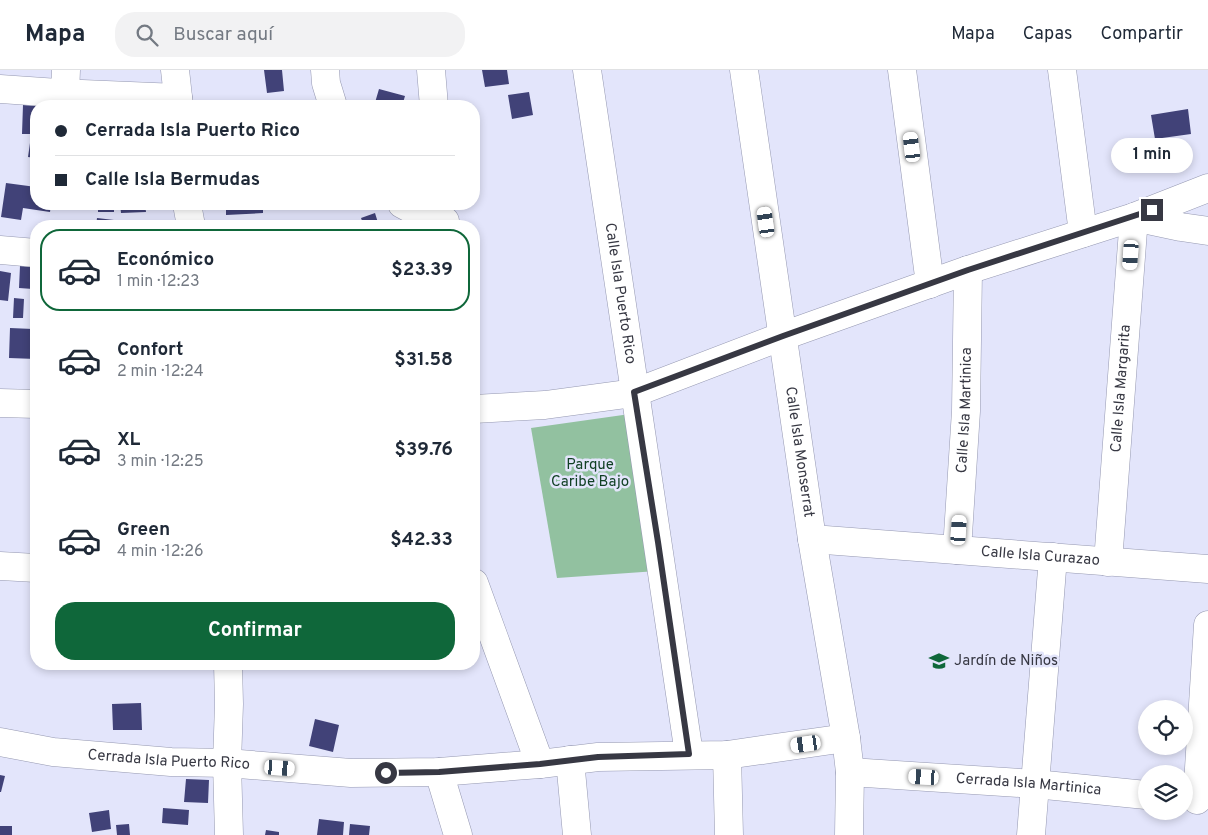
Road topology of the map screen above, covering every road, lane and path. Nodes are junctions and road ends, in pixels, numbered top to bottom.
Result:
1 (175, 70) edge
2 (325, 70) edge
3 (431, 70) edge
4 (587, 70) edge
5 (744, 70) edge
6 (902, 70) edge
7 (1062, 70) edge
8 (66, 82) edge
9 (0, 89) edge
10 (167, 100) edge
11 (178, 100) edge
12 (331, 100) edge
13 (434, 100) edge
14 (1208, 188) edge
15 (412, 210) edge
16 (445, 217) edge
17 (1134, 217) junction
18 (1208, 231) edge
19 (1083, 233) junction
20 (0, 250) edge
21 (30, 252) edge
22 (968, 270) junction
23 (930, 284) junction
24 (783, 336) junction
25 (634, 392) junction
26 (0, 403) edge
27 (30, 404) edge
28 (480, 409) edge
29 (812, 539) junction
30 (957, 550) junction
31 (1053, 557) junction
32 (1108, 562) junction
33 (0, 566) edge
34 (30, 568) edge
35 (1208, 569) edge
36 (480, 599) edge
37 (1208, 625) edge
38 (228, 670) edge
39 (846, 738) junction
40 (0, 742) edge
41 (689, 754) junction
42 (727, 755) junction
43 (570, 760) junction
44 (227, 764) junction
45 (540, 764) junction
46 (439, 772) junction
47 (850, 772) junction
48 (1035, 784) junction
49 (1138, 794) edge
50 (1196, 800) edge
51 (229, 835) edge
52 (458, 835) edge
53 (577, 835) edge
54 (730, 835) edge
55 (849, 835) edge
56 (1032, 835) edge

1 - 11 street
2 - 12 street
3 - 13 street
4 - 25 street, Calle Isla Puerto Rico
5 - 24 street, Calle Isla Monserrat
6 - 23 street
7 - 19 street
8 - 9 street
8 - 10 street
14 - 17 street
15 - 16 street
17 - 18 street
17 - 19 street
17 - 32 street, Calle Isla Margarita
19 - 22 street
20 - 21 street
22 - 23 street
22 - 30 street, Calle Isla Martinica
23 - 24 street
24 - 25 street
24 - 29 street, Calle Isla Monserrat
25 - 28 street
25 - 41 street, Calle Isla Puerto Rico
26 - 27 street
29 - 30 street, Calle Isla Curazao
29 - 39 street, Calle Isla Monserrat
30 - 31 street, Calle Isla Curazao
31 - 32 street, Calle Isla Curazao
31 - 48 street
32 - 35 street, Calle Isla Curazao
33 - 34 street
36 - 45 street
37 - 50 street
38 - 44 street
39 - 42 street, Cerrada Isla Puerto Rico
39 - 47 street, Calle Isla Monserrat
40 - 44 street, Cerrada Isla Puerto Rico
41 - 42 street, Cerrada Isla Puerto Rico
41 - 43 street, Cerrada Isla Puerto Rico
42 - 54 street
43 - 45 street, Cerrada Isla Puerto Rico
43 - 53 street
44 - 46 street, Cerrada Isla Puerto Rico
44 - 51 street
45 - 46 street, Cerrada Isla Puerto Rico
46 - 52 street
47 - 48 street, Cerrada Isla Martinica
47 - 55 street, Calle Isla Monserrat
48 - 49 street, Cerrada Isla Martinica
48 - 56 street

